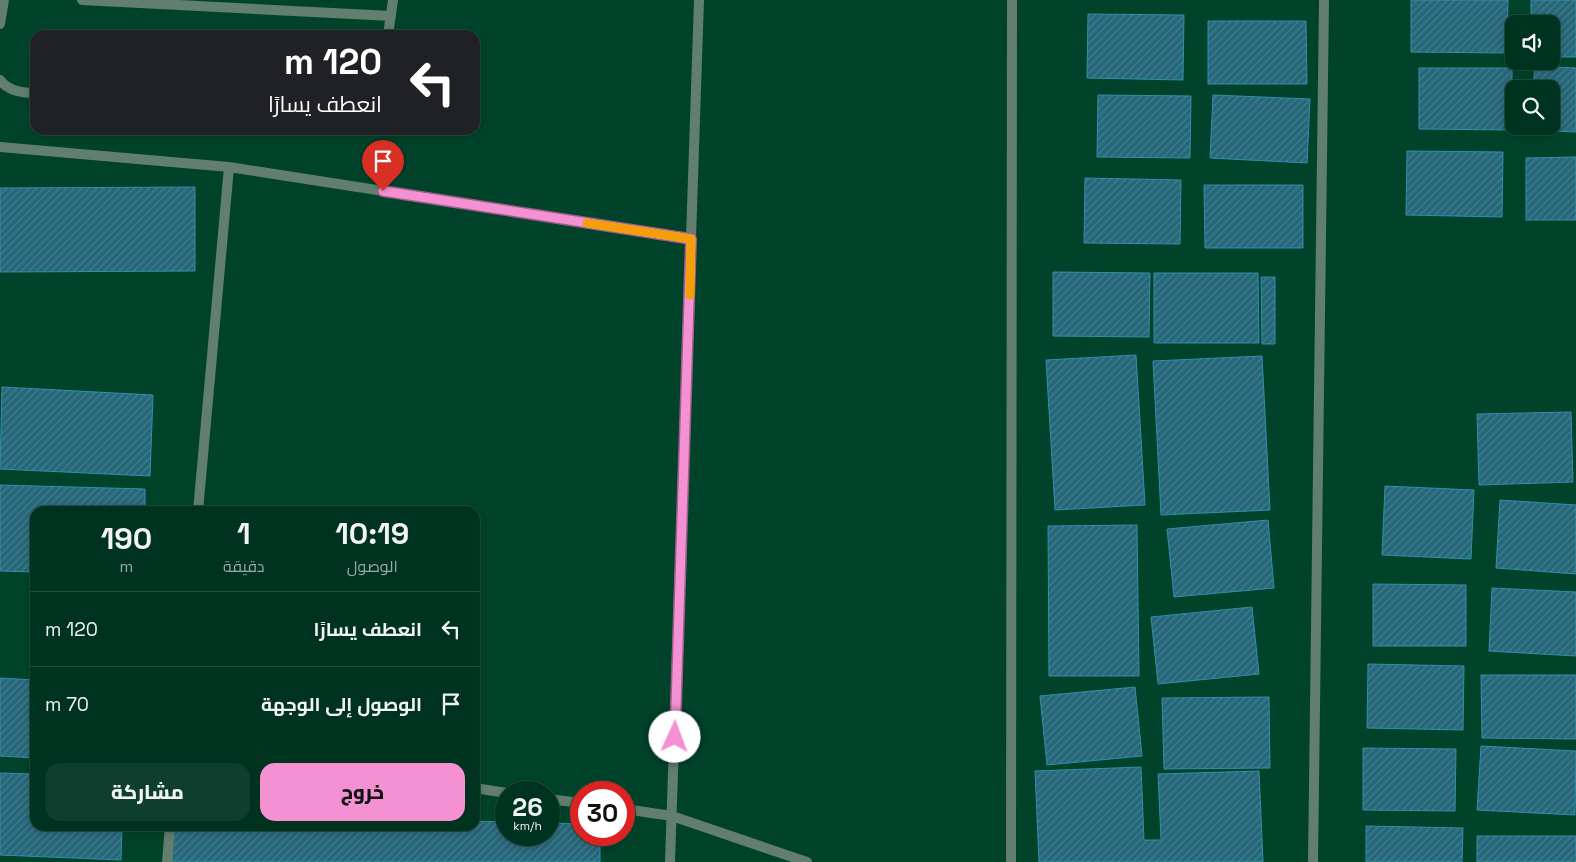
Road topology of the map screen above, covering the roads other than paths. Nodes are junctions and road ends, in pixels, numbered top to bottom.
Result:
1 (4, 0) edge
2 (82, 0) edge
3 (393, 0) edge
4 (699, 0) edge
5 (1012, 0) edge
6 (1324, 0) edge
7 (391, 16) junction
8 (0, 24) edge
9 (389, 30) edge
10 (0, 80) edge
11 (30, 93) edge
12 (0, 147) edge
13 (229, 167) junction
14 (691, 239) junction
15 (198, 506) edge
16 (480, 789) edge
17 (495, 791) edge
18 (635, 811) edge
19 (672, 816) junction
20 (170, 831) edge
21 (167, 862) edge
22 (670, 862) edge
23 (807, 862) edge
24 (1011, 862) edge
25 (1313, 862) edge

1 - 8 street
2 - 7 street
3 - 7 street
4 - 14 street
5 - 24 street
6 - 25 street
7 - 9 street
10 - 11 street
12 - 13 street
13 - 14 street
13 - 15 street
14 - 19 street
16 - 17 street
18 - 19 street
19 - 22 street
19 - 23 street
20 - 21 street

